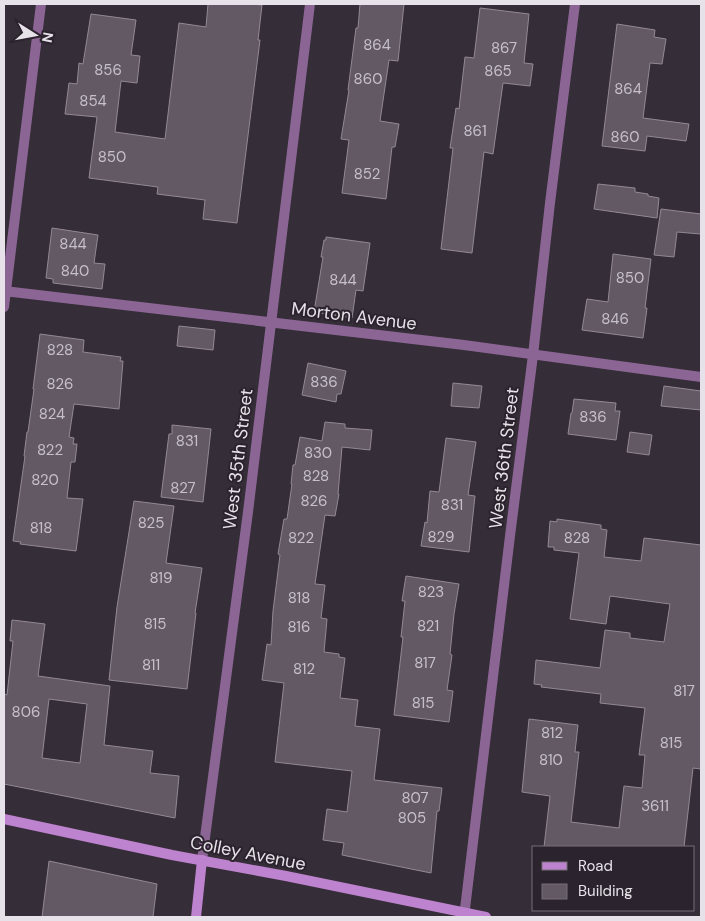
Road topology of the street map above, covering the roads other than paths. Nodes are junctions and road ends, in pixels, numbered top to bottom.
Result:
1 (41, 4) edge
2 (310, 4) edge
3 (575, 4) edge
4 (5, 291) edge
5 (4, 307) edge
6 (270, 323) junction
7 (534, 355) junction
8 (701, 377) edge
9 (4, 819) edge
10 (202, 860) junction
11 (464, 915) edge
12 (196, 917) edge
13 (486, 917) edge

1 - 4 street
2 - 6 street, West 35th Street
3 - 7 street, West 36th Street
4 - 5 street
4 - 6 street, Morton Avenue
6 - 7 street, Morton Avenue
6 - 10 street, West 35th Street
7 - 8 street, Morton Avenue
7 - 11 street, West 36th Street
9 - 10 main road, Colley Avenue
10 - 11 main road, Colley Avenue
10 - 12 main road, West 35th Street
11 - 13 main road, Colley Avenue

